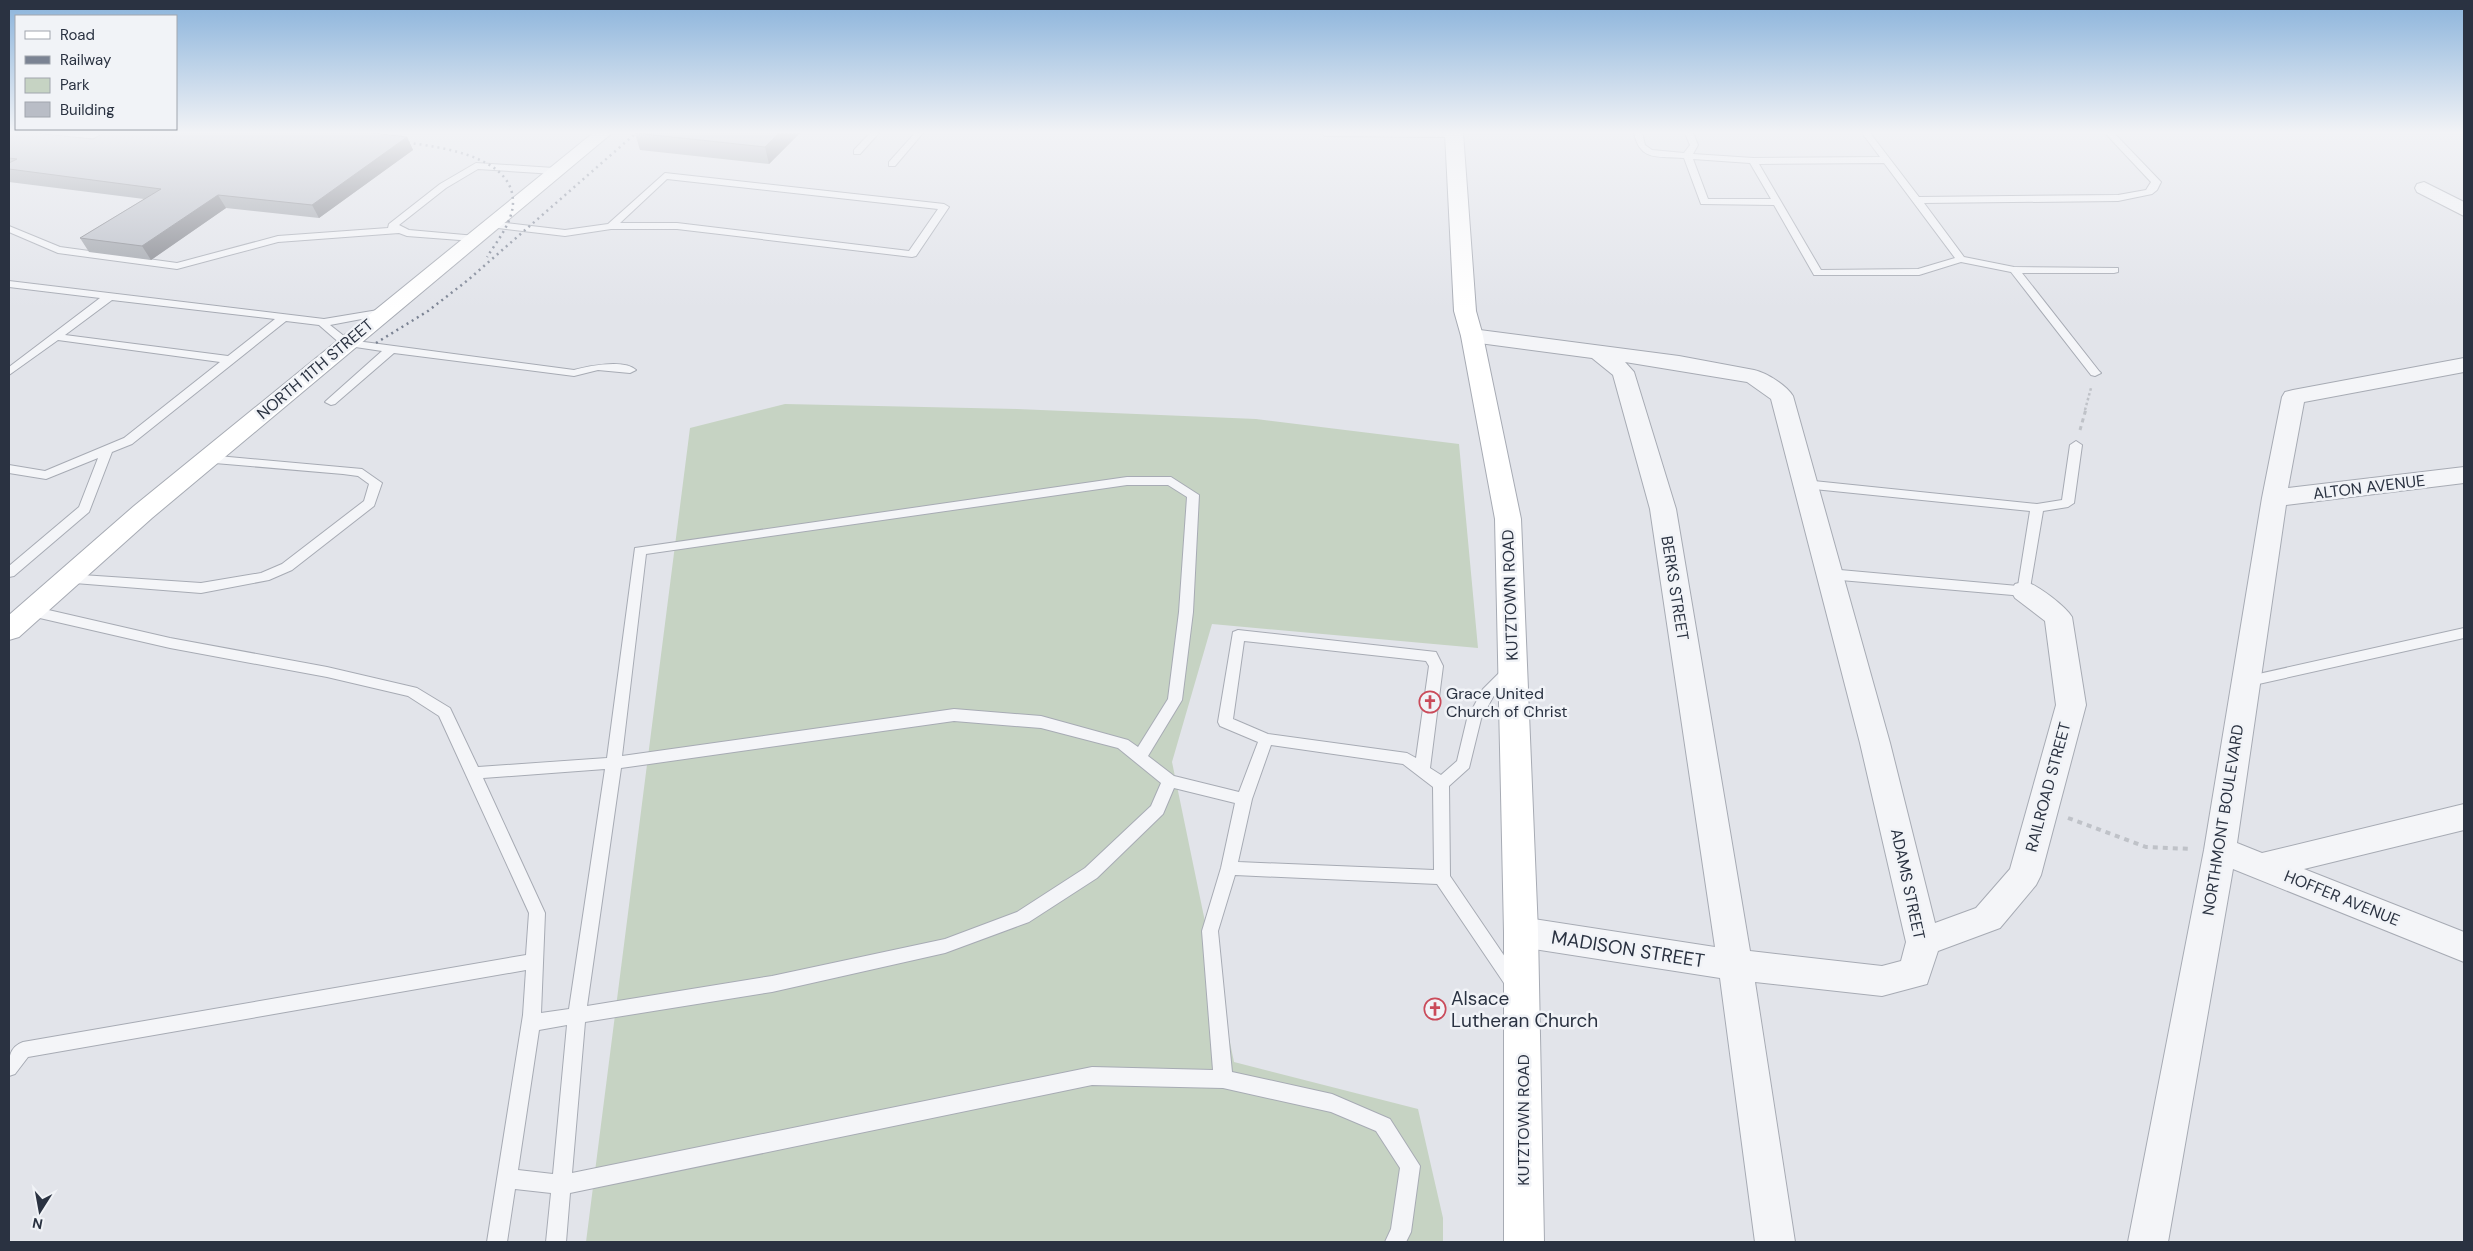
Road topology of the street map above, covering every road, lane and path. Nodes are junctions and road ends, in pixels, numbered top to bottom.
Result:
1 (436, 191) edge
2 (529, 191) edge
3 (648, 191) edge
4 (803, 191) edge
5 (1458, 191) edge
6 (1700, 191) edge
7 (1770, 191) edge
8 (1911, 191) edge
9 (2150, 191) edge
10 (2430, 191) edge
11 (1917, 200) junction
12 (1776, 202) junction
13 (2464, 210) edge
14 (490, 224) junction
15 (611, 226) junction
16 (9, 228) edge
17 (401, 230) junction
18 (473, 238) junction
19 (1961, 259) junction
20 (2014, 270) junction
21 (2114, 270) dead end
22 (9, 284) edge
23 (111, 295) junction
24 (384, 312) junction
25 (284, 317) junction
26 (324, 322) junction
27 (56, 336) junction
28 (1472, 336) junction
29 (346, 343) junction
30 (391, 349) junction
31 (1598, 352) junction
32 (230, 360) junction
33 (2464, 365) edge
34 (630, 370) dead end
35 (9, 372) edge
36 (2095, 373) joint
37 (331, 402) dead end
38 (2076, 446) joint
39 (107, 450) junction
40 (207, 459) junction
41 (9, 469) edge
42 (2464, 475) edge
43 (1805, 489) junction
44 (2274, 498) junction
45 (2037, 508) junction
46 (9, 573) edge
47 (1829, 574) junction
48 (67, 579) junction
49 (2024, 591) junction
50 (31, 611) junction
51 (9, 630) edge
52 (2464, 633) edge
53 (9, 636) edge
54 (1513, 669) junction
55 (2245, 682) junction
56 (1266, 740) junction
57 (1139, 758) junction
58 (614, 763) junction
59 (1422, 770) junction
60 (472, 773) junction
61 (1169, 781) junction
62 (1441, 784) junction
63 (1244, 799) junction
64 (2042, 808) junction
65 (2464, 817) edge
66 (2220, 850) junction
67 (2262, 866) junction
68 (1229, 868) junction
69 (1442, 877) junction
70 (1522, 932) junction
71 (1923, 942) junction
72 (2464, 947) edge
73 (535, 961) junction
74 (1735, 965) junction
75 (1522, 996) junction
76 (577, 1015) junction
77 (531, 1023) junction
78 (9, 1068) edge
79 (1223, 1079) junction
80 (507, 1178) junction
81 (562, 1185) junction
82 (497, 1242) edge
83 (556, 1242) edge
84 (1395, 1242) edge
85 (1524, 1242) edge
86 (1775, 1242) edge
87 (2148, 1242) edge

1 - 17 lane
2 - 14 main road, NORTH 11TH STREET
3 - 15 lane
4 - 15 lane
5 - 28 main road, KUTZTOWN ROAD
6 - 12 lane
7 - 12 lane
8 - 11 lane
9 - 11 lane
10 - 13 street
11 - 19 lane
12 - 19 lane
14 - 15 lane
14 - 18 main road, NORTH 11TH STREET
16 - 17 lane
17 - 18 lane
18 - 24 main road, NORTH 11TH STREET
19 - 20 lane
20 - 21 lane
20 - 36 lane
22 - 23 lane
23 - 25 lane
23 - 27 lane
24 - 26 lane
24 - 29 main road, NORTH 11TH STREET
25 - 26 lane
25 - 32 lane
26 - 29 lane
27 - 32 lane
27 - 35 lane
28 - 31 street
28 - 54 main road, KUTZTOWN ROAD
29 - 30 lane
29 - 40 main road, NORTH 11TH STREET
30 - 34 lane
30 - 37 lane
31 - 43 street, ADAMS STREET
31 - 74 street, BERKS STREET
32 - 39 lane
33 - 44 street, NORTHMONT BOULEVARD
36 - 38 path
38 - 45 lane
39 - 41 lane
39 - 46 lane
40 - 48 main road, NORTH 11TH STREET
40 - 48 lane
42 - 44 street, ALTON AVENUE
43 - 45 lane
43 - 47 street, ADAMS STREET
44 - 55 street, NORTHMONT BOULEVARD
45 - 49 lane
47 - 49 lane
47 - 71 street, ADAMS STREET
48 - 50 main road, NORTH 11TH STREET
49 - 64 street, RAILROAD STREET
50 - 51 main road, NORTH 11TH STREET
50 - 53 main road, NORTH 11TH STREET
50 - 60 lane
52 - 55 lane
54 - 62 lane
54 - 70 main road, KUTZTOWN ROAD
55 - 66 street, NORTHMONT BOULEVARD
56 - 59 lane
56 - 59 lane
56 - 63 lane
57 - 58 lane
57 - 58 lane
57 - 61 lane
58 - 60 lane
58 - 76 lane
59 - 62 lane
60 - 73 lane
61 - 63 lane
61 - 76 lane
62 - 69 lane
63 - 68 lane
64 - 66 path
64 - 71 street, RAILROAD STREET
65 - 67 street
66 - 67 street, HOFFER AVENUE
66 - 87 street, NORTHMONT BOULEVARD
67 - 72 street, HOFFER AVENUE
68 - 69 lane
68 - 79 lane
69 - 75 lane
70 - 74 street, MADISON STREET
70 - 75 main road, KUTZTOWN ROAD
71 - 74 street, ADAMS STREET
73 - 77 lane
73 - 78 lane
74 - 86 street
75 - 85 main road, KUTZTOWN ROAD
76 - 77 lane
76 - 81 lane
77 - 80 lane
79 - 81 lane
79 - 84 lane
80 - 81 lane
80 - 82 lane
81 - 83 lane

